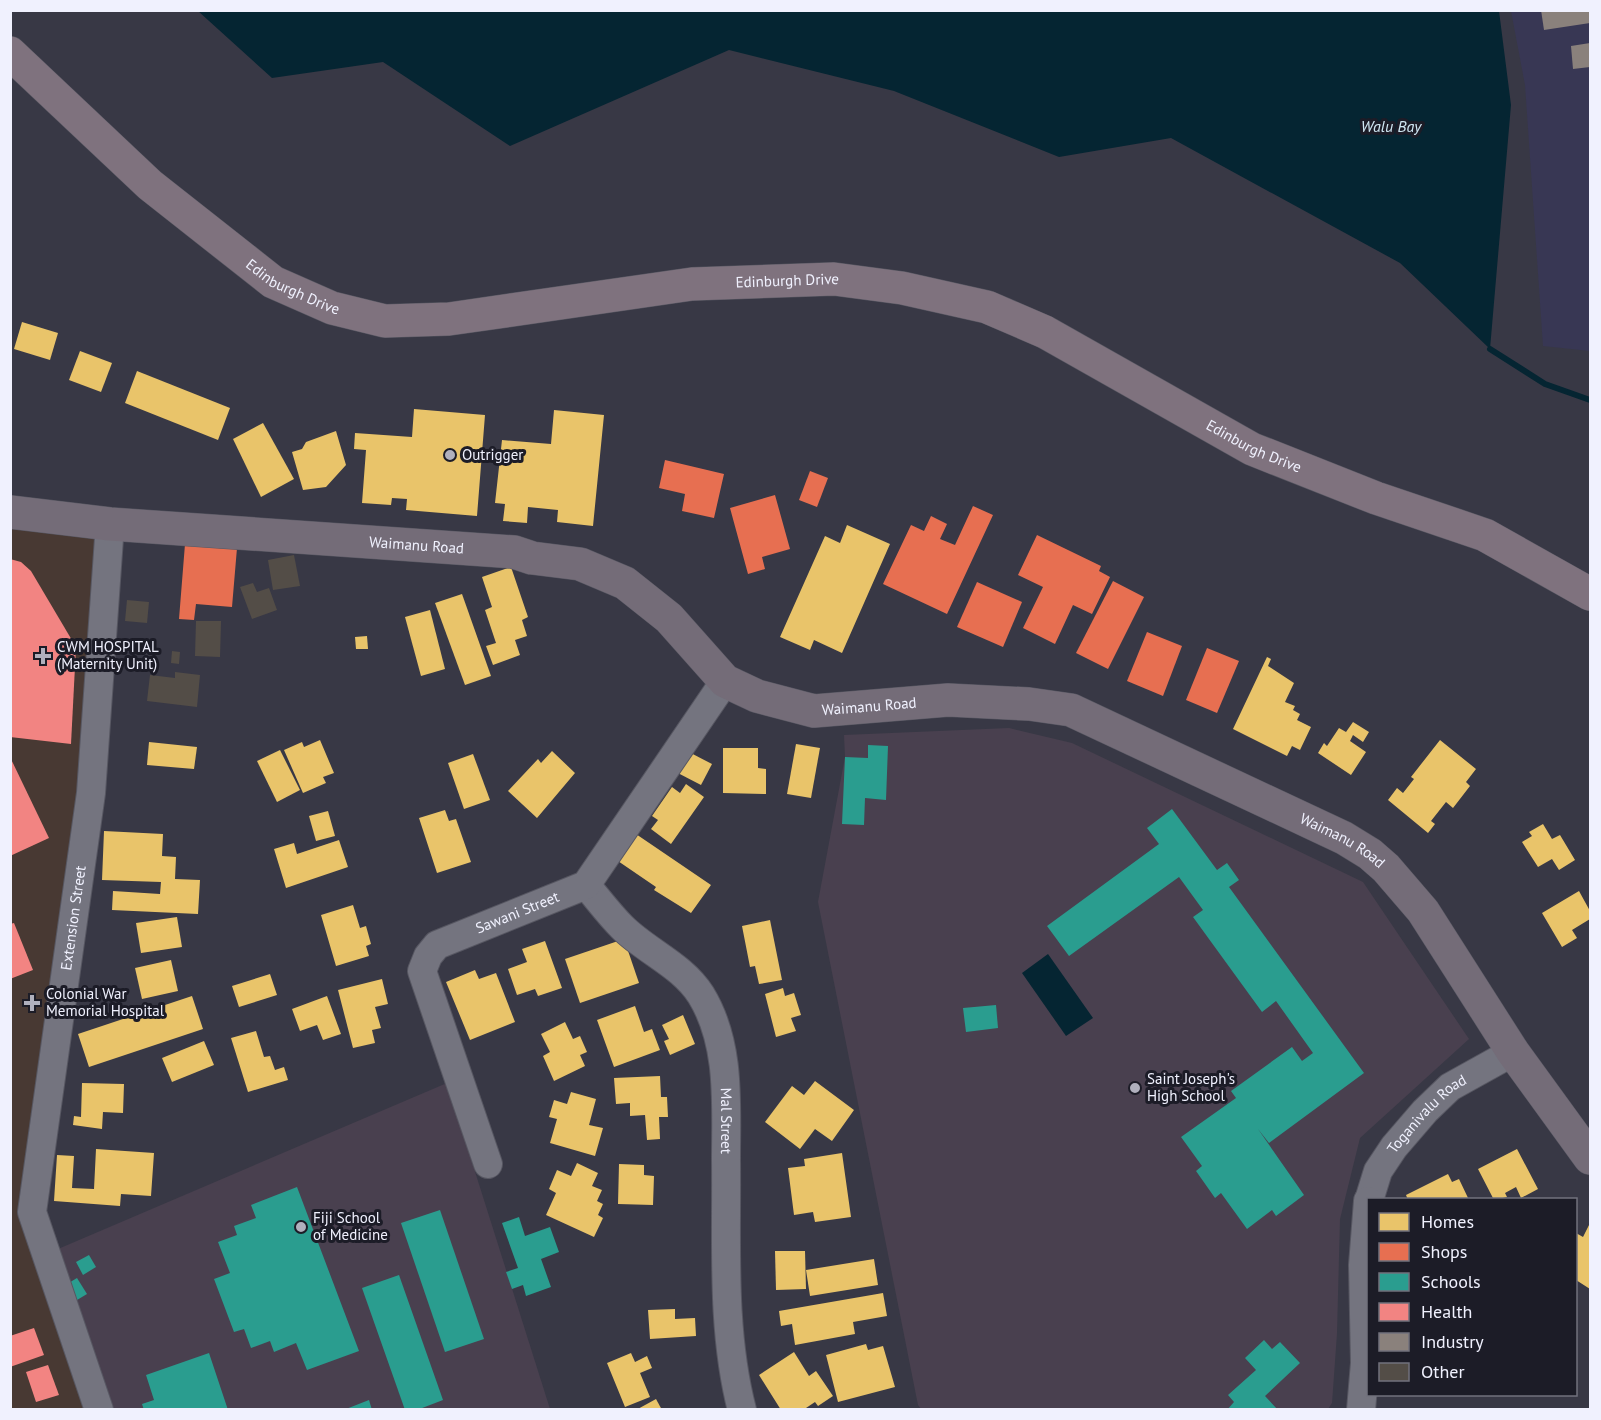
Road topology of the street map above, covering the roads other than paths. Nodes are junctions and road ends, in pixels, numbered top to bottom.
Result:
1 (10, 53) edge
2 (10, 512) edge
3 (110, 524) junction
4 (1590, 594) edge
5 (724, 681) junction
6 (586, 885) junction
7 (1513, 1052) junction
8 (1590, 1158) edge
9 (488, 1164) dead end
10 (1370, 1198) edge
11 (1367, 1222) edge
12 (99, 1410) edge
13 (742, 1410) edge
14 (1360, 1410) edge

1 - 4 highway, Edinburgh Drive
2 - 3 main road, Waimanu Road
3 - 5 main road, Waimanu Road
3 - 12 street, Extension Street
5 - 6 street
5 - 7 main road, Waimanu Road
6 - 9 street, Sawani Street
6 - 13 street, Mal Street
7 - 8 main road, Waimanu Road
7 - 10 street, Toganivalu Road
11 - 14 street, Toganivalu Road

